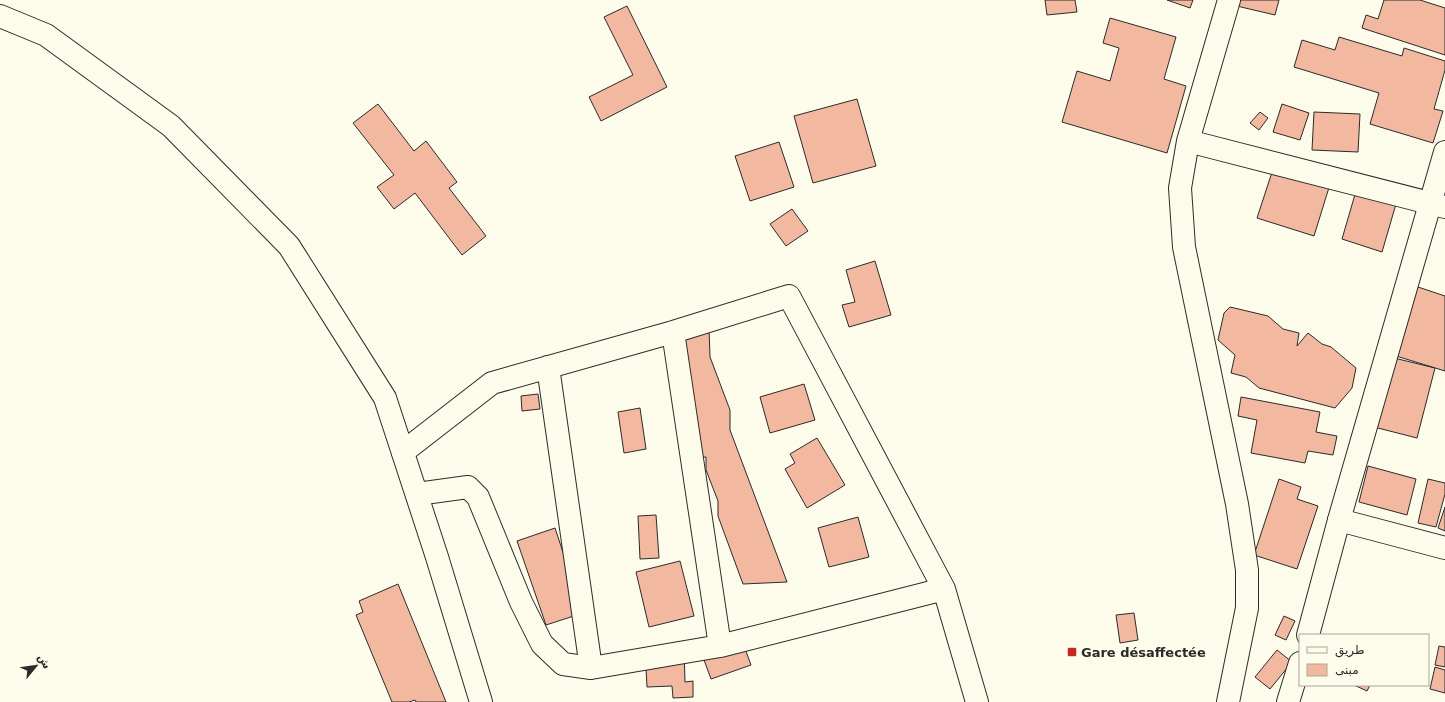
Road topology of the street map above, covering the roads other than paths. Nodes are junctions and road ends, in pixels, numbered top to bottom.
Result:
1 (1228, 0) edge
2 (0, 16) edge
3 (1188, 141) junction
4 (1445, 152) edge
5 (1438, 205) edge
6 (673, 332) junction
7 (548, 367) junction
8 (403, 452) junction
9 (417, 494) junction
10 (1339, 520) junction
11 (1445, 548) edge
12 (944, 589) junction
13 (1308, 634) edge
14 (720, 646) junction
15 (1299, 666) edge
16 (591, 668) junction
17 (481, 702) edge
18 (978, 702) edge
19 (1228, 702) edge
20 (1288, 702) edge

1 - 3 street
2 - 8 street
3 - 5 street
3 - 19 street
4 - 5 street
5 - 10 street
6 - 7 street
6 - 12 street
6 - 14 street
7 - 8 street
7 - 16 street
8 - 9 street
9 - 16 street
9 - 17 street
10 - 11 street
10 - 13 street
12 - 14 street
12 - 18 street
14 - 16 street
15 - 20 street

